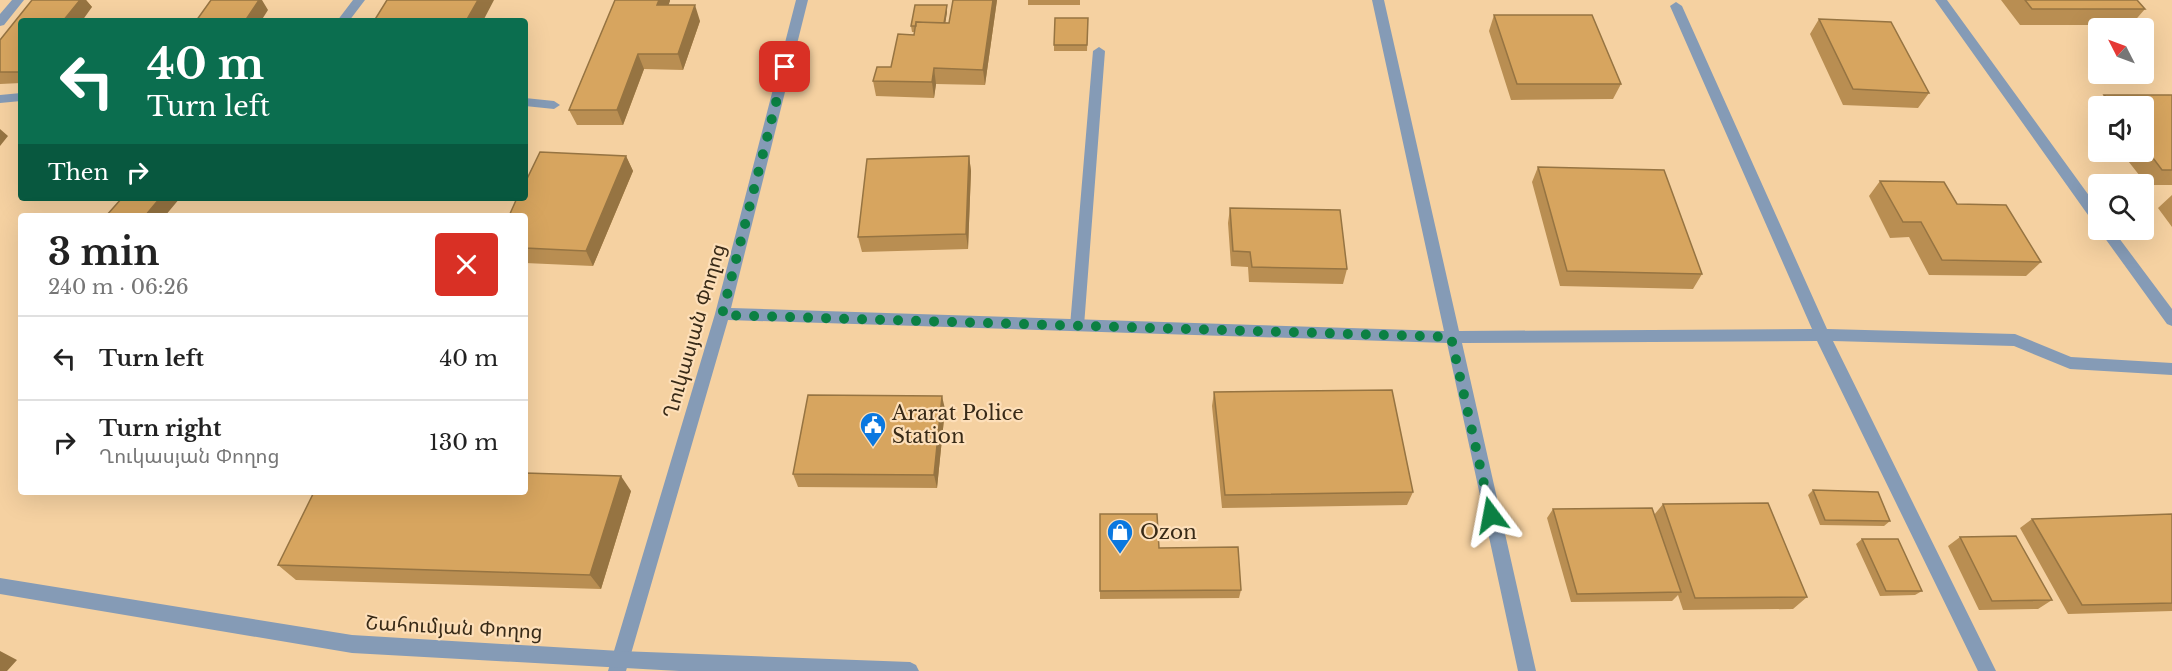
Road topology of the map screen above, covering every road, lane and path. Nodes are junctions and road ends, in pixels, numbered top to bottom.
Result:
1 (18, 0) edge
2 (359, 0) edge
3 (802, 0) edge
4 (1378, 0) edge
5 (1941, 0) edge
6 (1676, 6) dead end
7 (345, 18) edge
8 (0, 22) edge
9 (1099, 51) dead end
10 (18, 97) edge
11 (0, 99) edge
12 (528, 102) edge
13 (554, 105) dead end
14 (2088, 205) edge
15 (2113, 240) edge
16 (722, 315) junction
17 (2172, 320) edge
18 (1077, 326) junction
19 (1822, 335) junction
20 (1451, 337) junction
21 (2172, 369) edge
22 (0, 586) edge
23 (618, 665) edge
24 (910, 671) edge
25 (1527, 671) edge
26 (1987, 671) edge

1 - 8 street
2 - 7 street
3 - 16 street, Ղուկասյան Փողոց
4 - 20 street
5 - 14 street
6 - 19 street
9 - 18 street
10 - 11 street
12 - 13 street
15 - 17 street
16 - 18 street
16 - 23 street, Ղուկասյան Փողոց
18 - 20 street
19 - 20 street
19 - 21 street
19 - 26 street
20 - 25 street
22 - 23 street, Շահումյան Փողոց
23 - 24 street, Շահումյան Փողոց

